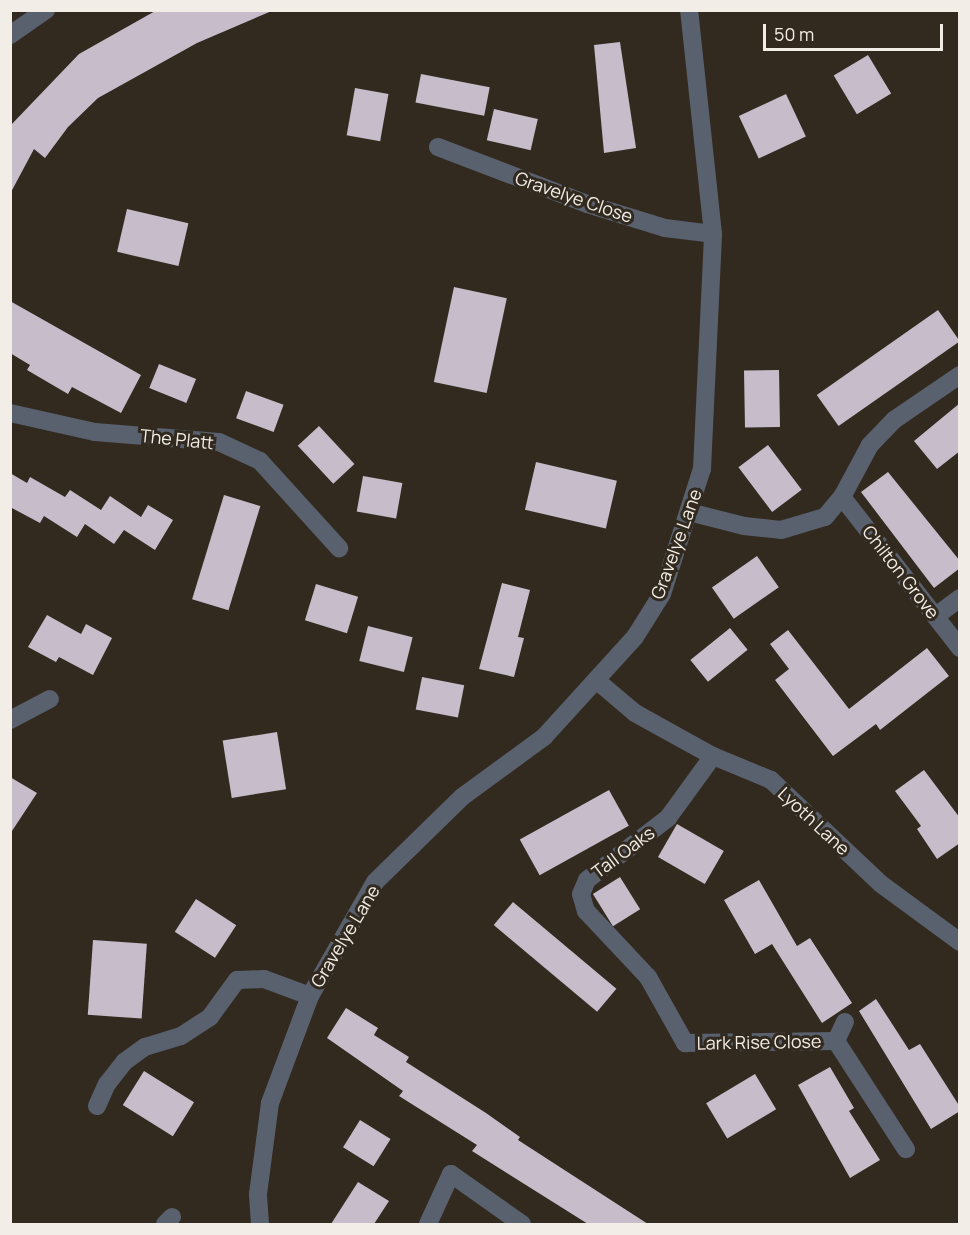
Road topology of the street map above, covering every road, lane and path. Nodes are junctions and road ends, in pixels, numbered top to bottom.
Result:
1 (689, 10) edge
2 (36, 13) edge
3 (10, 35) edge
4 (438, 147) dead end
5 (713, 234) junction
6 (960, 375) edge
7 (10, 413) edge
8 (842, 497) junction
9 (689, 512) junction
10 (339, 548) dead end
11 (960, 598) edge
12 (936, 616) junction
13 (960, 648) edge
14 (596, 680) junction
15 (50, 699) dead end
16 (10, 720) edge
17 (713, 756) junction
18 (960, 942) edge
19 (648, 977) joint
20 (310, 996) junction
21 (845, 1022) dead end
22 (836, 1041) junction
23 (97, 1106) dead end
24 (906, 1149) dead end
25 (260, 1224) edge
26 (428, 1224) edge
27 (522, 1224) edge

1 - 5 street, Gravelye Lane
2 - 3 street
4 - 5 street, Gravelye Close
5 - 9 street, Gravelye Lane
6 - 8 street
7 - 10 street, The Platt
8 - 9 street
8 - 12 street, Chilton Grove
9 - 14 street, Gravelye Lane
11 - 12 street
12 - 13 street, Chilton Grove
14 - 17 street, Lyoth Lane
14 - 20 street, Gravelye Lane
15 - 16 street
17 - 18 street, Lyoth Lane
17 - 19 street, Tall Oaks
19 - 22 street, Lark Rise Close
20 - 23 street
20 - 25 street, Gravelye Lane
21 - 22 street, Lark Rise Close
22 - 24 street, Lark Rise Close
26 - 27 street

